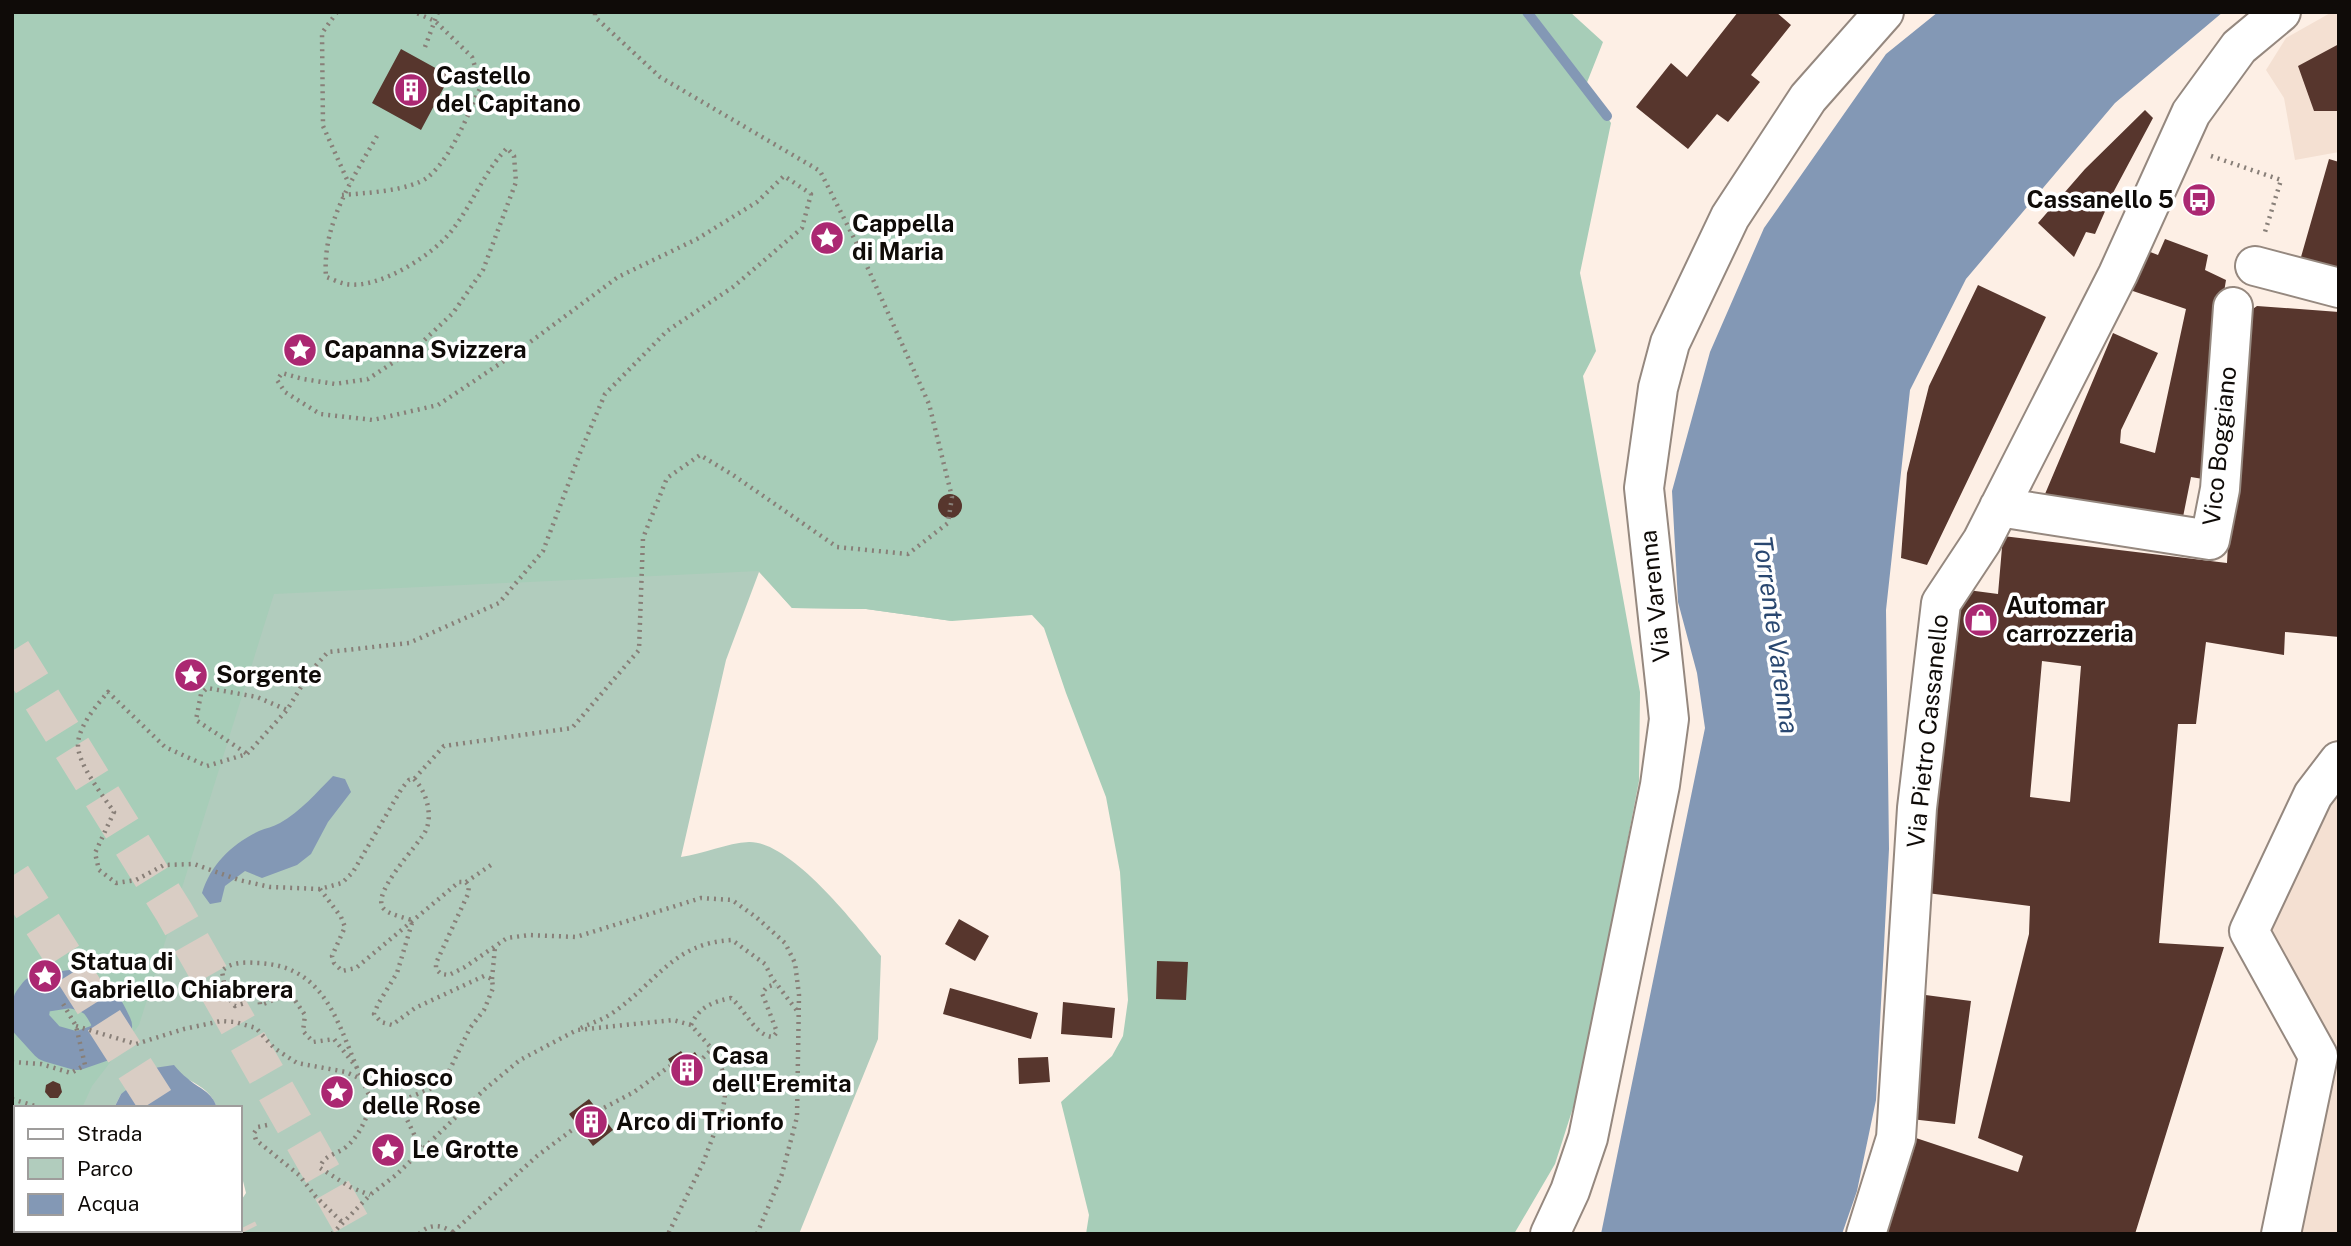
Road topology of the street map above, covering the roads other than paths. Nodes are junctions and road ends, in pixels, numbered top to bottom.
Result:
1 (1884, 12) edge
2 (2281, 12) edge
3 (2255, 265) road end
4 (2339, 288) edge
5 (2233, 307) dead end
6 (1999, 507) junction
7 (2339, 761) edge
8 (1550, 1234) edge
9 (1866, 1234) edge
10 (2281, 1234) edge

1 - 8 street, Via Varenna
2 - 6 street, Via Pietro Cassanello
3 - 4 street
5 - 6 street, Vico Boggiano
6 - 9 street, Via Pietro Cassanello
7 - 10 street

